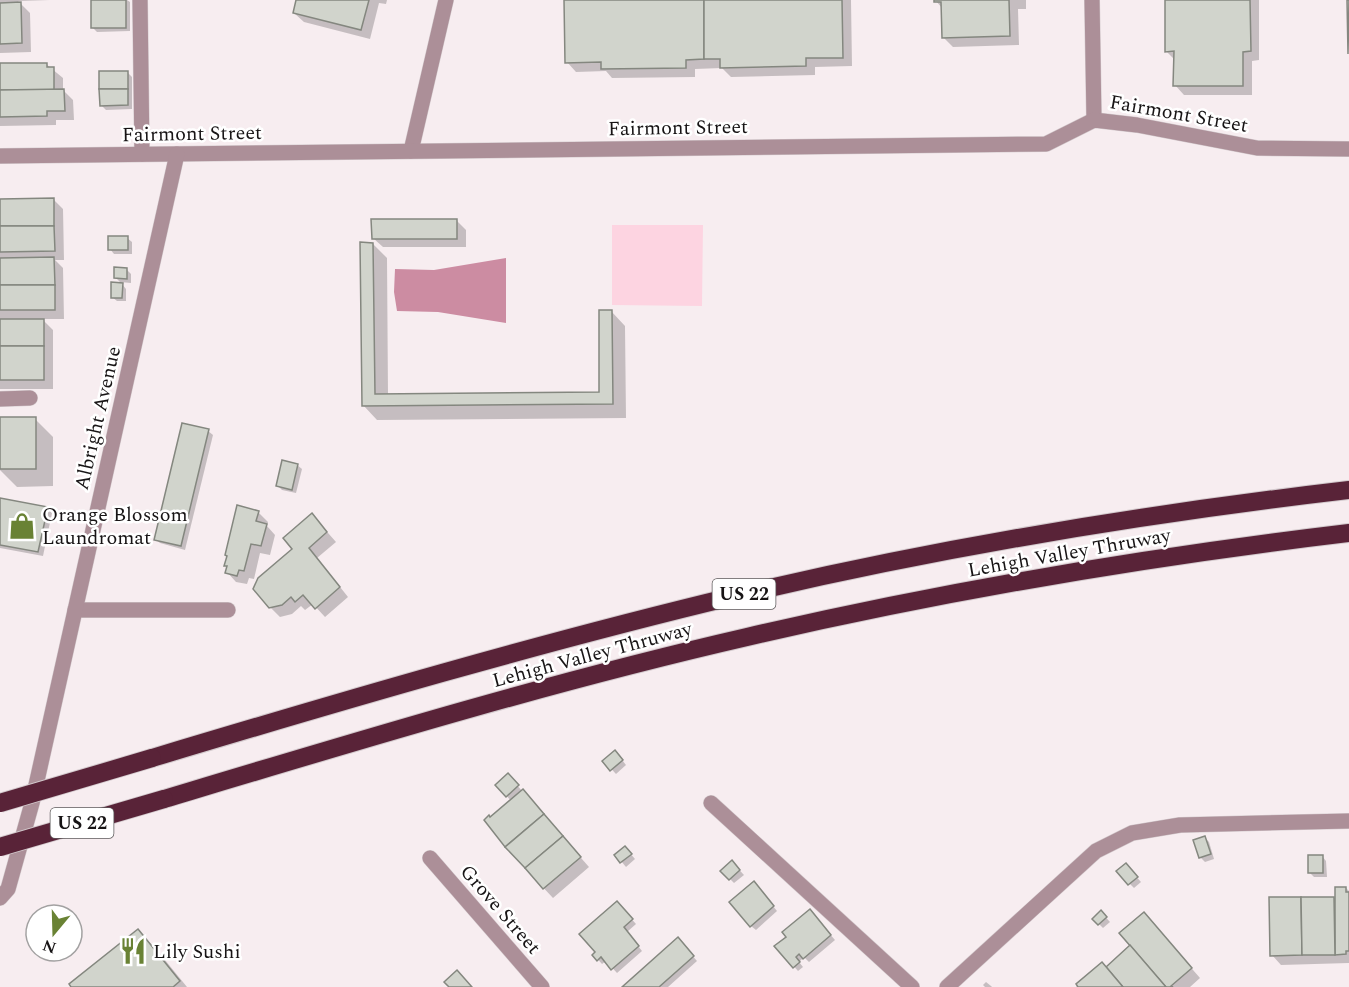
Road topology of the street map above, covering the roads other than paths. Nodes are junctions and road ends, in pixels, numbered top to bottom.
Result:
1 (140, 0) edge
2 (446, 0) edge
3 (1092, 0) edge
4 (1094, 120) junction
5 (1349, 149) edge
6 (411, 151) junction
7 (142, 154) junction
8 (177, 154) junction
9 (0, 156) edge
10 (30, 398) dead end
11 (0, 399) edge
12 (1349, 490) edge
13 (1349, 533) edge
14 (75, 610) junction
15 (228, 610) dead end
16 (0, 803) edge
17 (711, 803) dead end
18 (1349, 821) edge
19 (0, 847) edge
20 (430, 858) dead end
21 (0, 898) edge
22 (542, 987) edge
23 (912, 987) edge
24 (947, 987) edge

1 - 7 street
2 - 6 street
3 - 4 street
4 - 5 street, Fairmont Street
4 - 6 street, Fairmont Street
6 - 8 street, Fairmont Street
7 - 8 street, Fairmont Street
7 - 9 street, Fairmont Street
8 - 14 street, Albright Avenue
10 - 11 street
12 - 16 highway, Lehigh Valley Thruway / US 22, bridge
13 - 19 highway, Lehigh Valley Thruway / US 22, bridge
14 - 15 street
14 - 21 street, Albright Avenue
17 - 23 street
18 - 24 street
20 - 22 street, Grove Street

